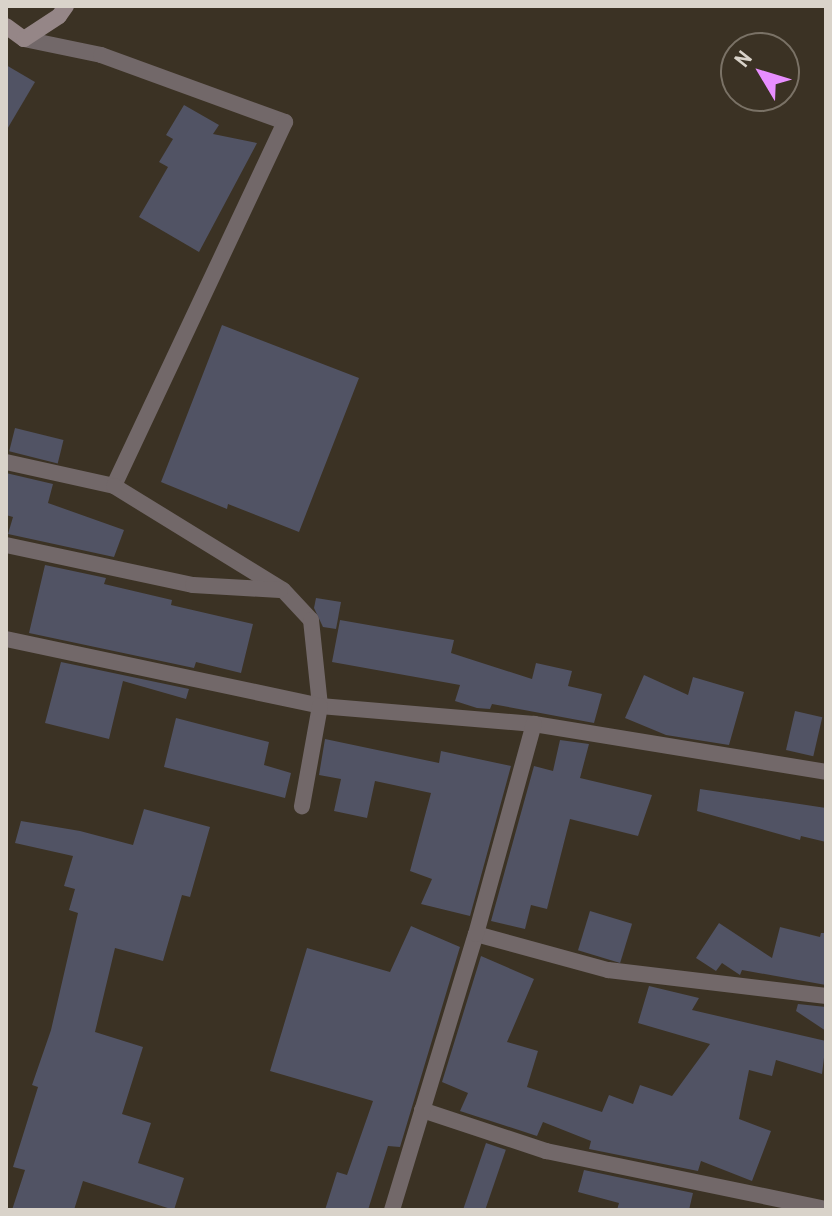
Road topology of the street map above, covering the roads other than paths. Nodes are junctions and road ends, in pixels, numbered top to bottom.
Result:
1 (66, 6) edge
2 (6, 26) edge
3 (24, 39) junction
4 (6, 462) edge
5 (114, 486) junction
6 (6, 545) edge
7 (283, 590) junction
8 (6, 639) edge
9 (320, 706) junction
10 (534, 724) junction
11 (826, 772) edge
12 (302, 806) dead end
13 (476, 934) junction
14 (826, 996) edge
15 (422, 1110) junction
16 (826, 1209) edge
17 (392, 1210) edge

1 - 3 street
2 - 3 street
3 - 5 street
4 - 5 street
5 - 7 street
6 - 7 street
7 - 9 street
8 - 9 street
9 - 10 street
9 - 12 street
10 - 11 street
10 - 13 street
13 - 14 street
13 - 15 street
15 - 16 street
15 - 17 street

